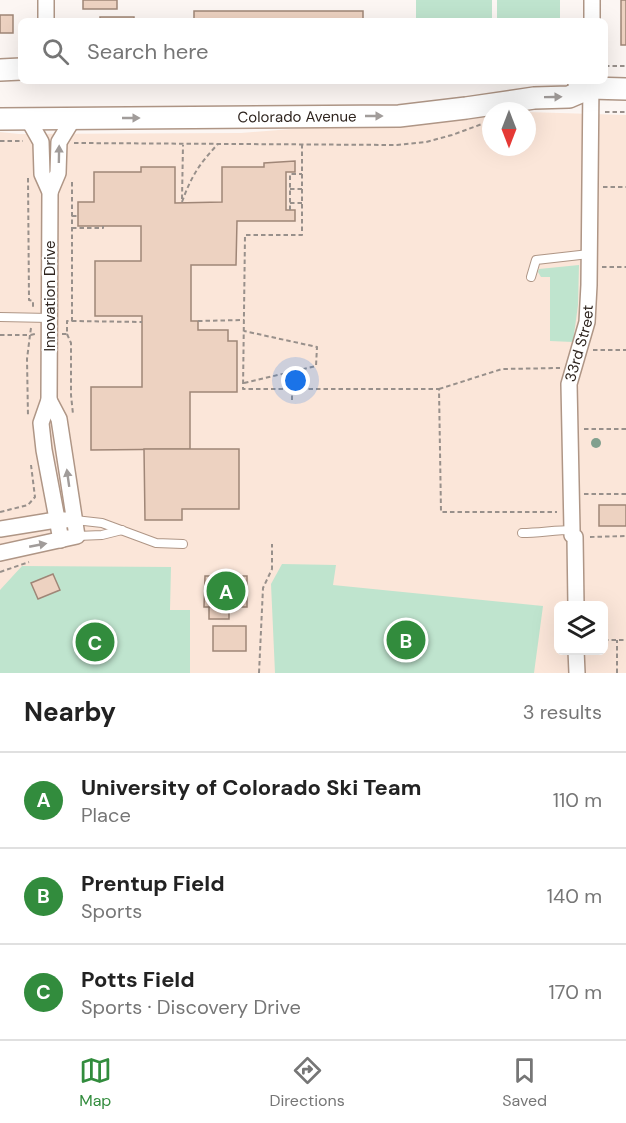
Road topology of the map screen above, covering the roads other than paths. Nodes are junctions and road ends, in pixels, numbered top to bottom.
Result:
1 (46, 0) edge
2 (592, 0) edge
3 (46, 18) edge
4 (592, 18) edge
5 (18, 69) edge
6 (0, 70) edge
7 (585, 84) edge
8 (586, 84) edge
9 (588, 84) edge
10 (620, 97) edge
11 (0, 119) edge
12 (28, 119) junction
13 (73, 119) junction
14 (50, 192) junction
15 (589, 260) junction
16 (531, 277) dead end
17 (0, 317) edge
18 (50, 318) junction
19 (49, 400) junction
20 (56, 520) junction
21 (76, 528) junction
22 (0, 529) edge
23 (123, 530) junction
24 (522, 532) dead end
25 (573, 534) junction
26 (61, 540) junction
27 (183, 544) dead end
28 (0, 553) edge
29 (576, 601) edge
30 (576, 655) edge
31 (577, 673) edge

1 - 3 street
2 - 4 street
5 - 6 main road
13 -> 7 main road, Colorado Avenue
8 - 15 street, 33rd Street
9 - 10 main road, Colorado Avenue
11 - 12 main road, Colorado Avenue
12 - 13 main road, Colorado Avenue
12 - 14 street, Innovation Drive
14 -> 13 street, Innovation Drive
14 - 18 street, Innovation Drive
15 - 16 lane
15 - 25 street, 33rd Street
17 - 18 lane
18 - 19 street, Innovation Drive
19 - 20 street, Innovation Drive
21 -> 19 street, Innovation Drive
20 - 21 street
20 - 22 street
20 - 26 street, Innovation Drive
21 - 23 lane
21 - 23 lane
21 - 26 street
23 - 27 lane
24 - 25 lane
25 - 29 street, 33rd Street
28 -> 26 street
30 - 31 street

